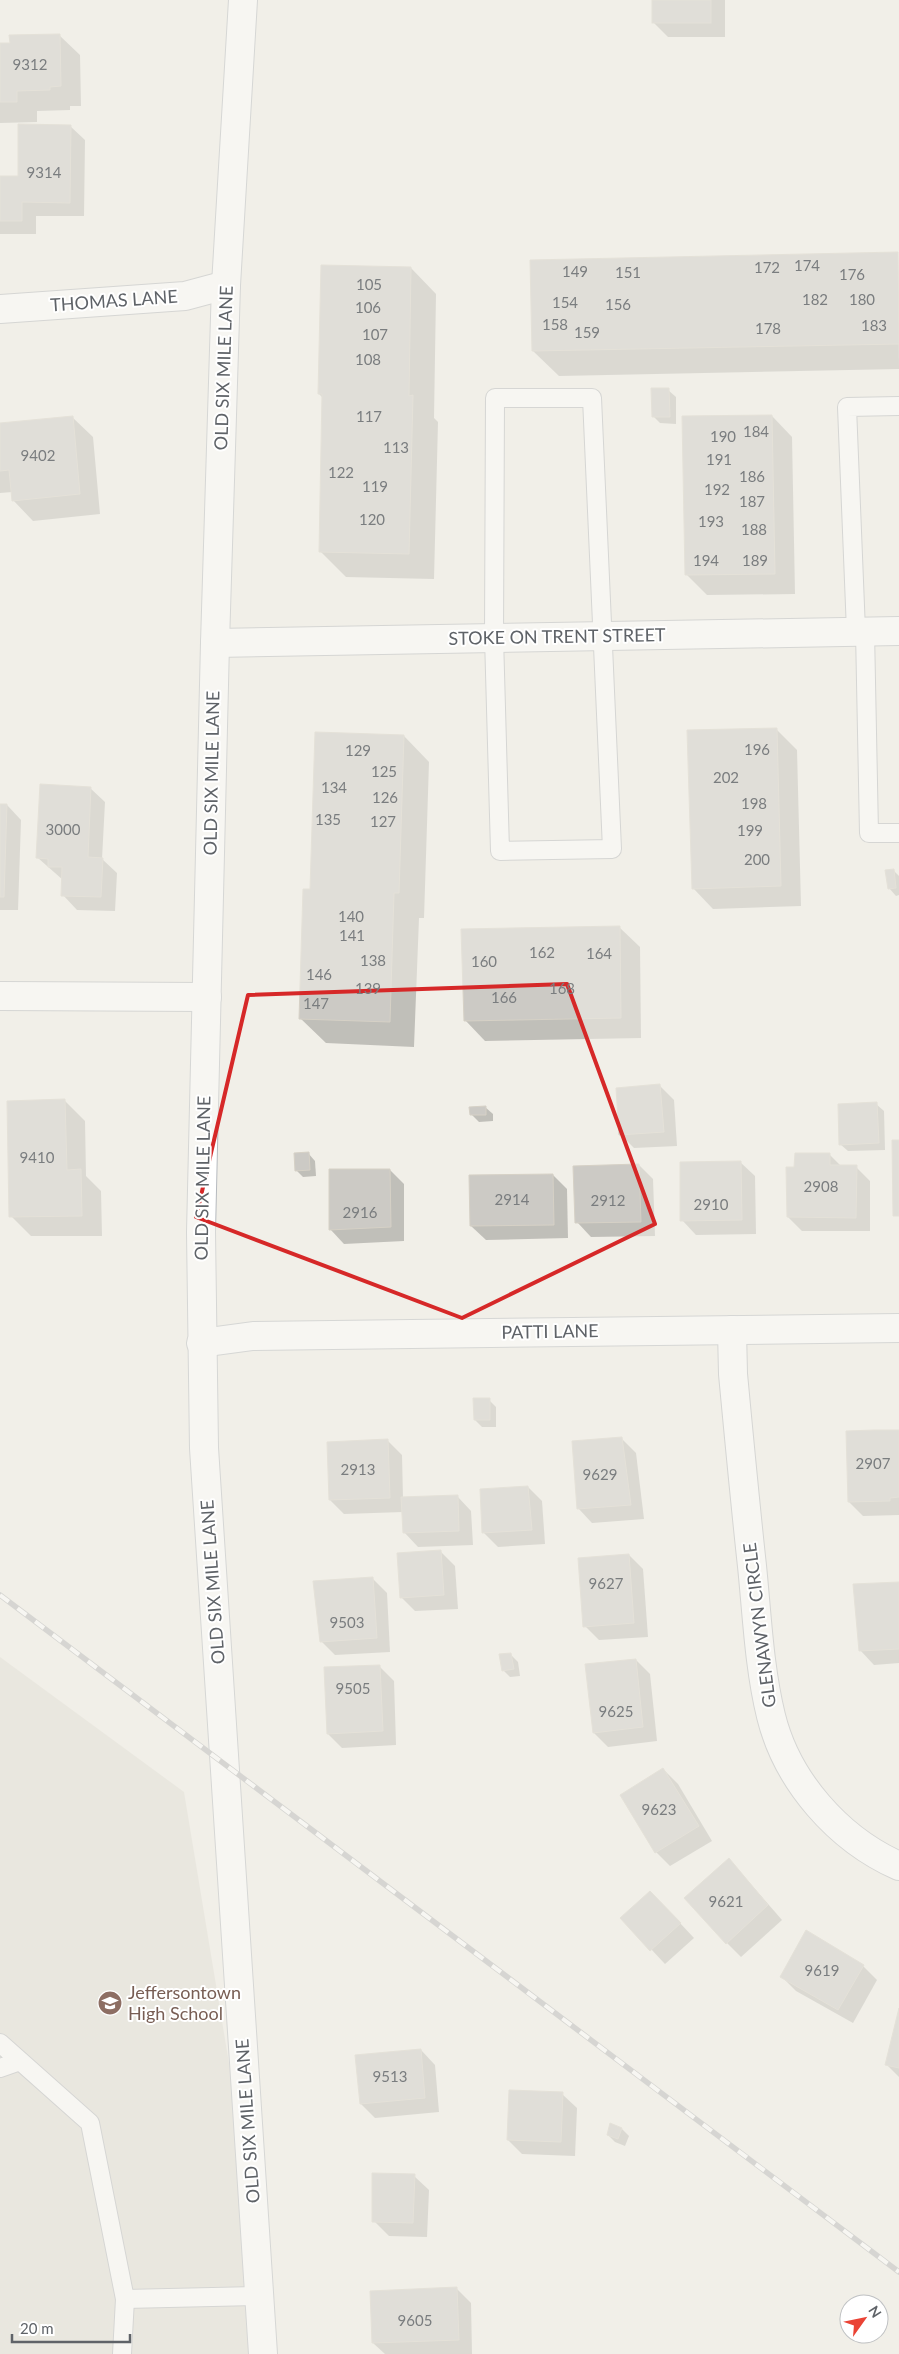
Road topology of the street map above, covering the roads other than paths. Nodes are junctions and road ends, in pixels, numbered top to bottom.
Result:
1 (243, 0) edge
2 (226, 285) junction
3 (0, 309) edge
4 (899, 406) edge
5 (860, 631) junction
6 (899, 631) edge
7 (604, 636) junction
8 (494, 638) junction
9 (216, 642) junction
10 (899, 833) edge
11 (0, 996) edge
12 (206, 997) junction
13 (899, 1328) edge
14 (732, 1330) junction
15 (201, 1343) junction
16 (899, 1866) edge
17 (0, 2043) edge
18 (20, 2061) junction
19 (0, 2068) edge
20 (259, 2296) junction
21 (125, 2299) junction
22 (122, 2354) edge
23 (263, 2354) edge

1 - 2 street, OLD SIX MILE LANE
2 - 3 street, THOMAS LANE
2 - 9 street, OLD SIX MILE LANE
4 - 5 lane
5 - 6 street, STOKE ON TRENT STREET
5 - 7 street, STOKE ON TRENT STREET
5 - 10 lane
7 - 8 street, STOKE ON TRENT STREET
7 - 8 lane
7 - 8 lane
8 - 9 street, STOKE ON TRENT STREET
9 - 12 street, OLD SIX MILE LANE
11 - 12 street
12 - 15 street, OLD SIX MILE LANE
13 - 14 street, PATTI LANE
14 - 15 street, PATTI LANE
14 - 16 street, GLENAWYN CIRCLE
15 - 20 street, OLD SIX MILE LANE
17 - 18 lane
18 - 19 lane
18 - 21 lane
20 - 21 lane
20 - 23 street, OLD SIX MILE LANE
21 - 22 lane

